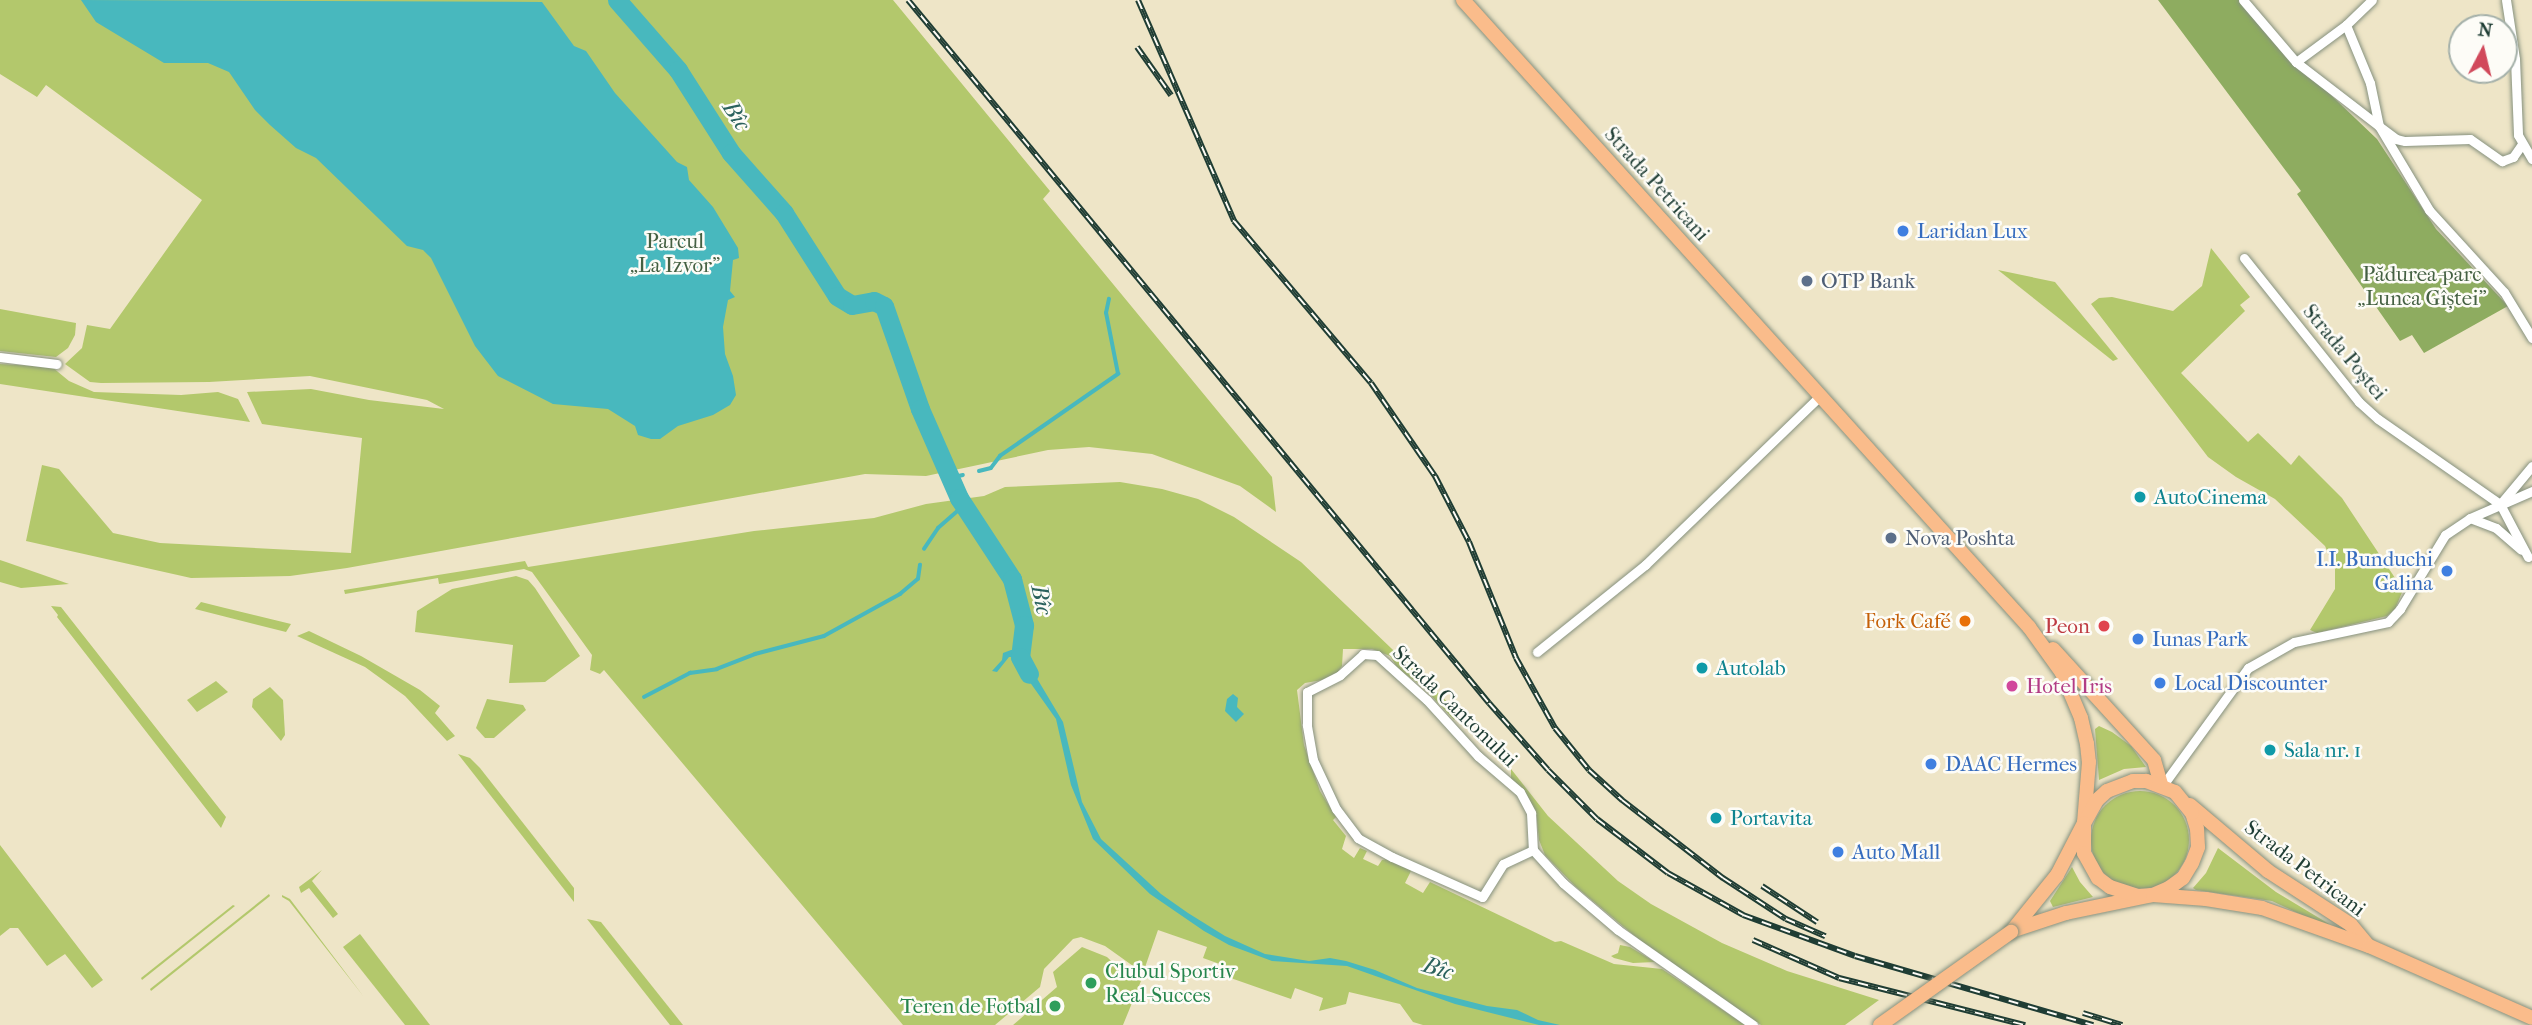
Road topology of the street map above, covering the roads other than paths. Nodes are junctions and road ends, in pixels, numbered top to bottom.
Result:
1 (1463, 0) edge
2 (2243, 0) edge
3 (2372, 0) edge
4 (2506, 0) edge
5 (2346, 25) junction
6 (2296, 62) junction
7 (2379, 126) junction
8 (2522, 144) junction
9 (2532, 159) edge
10 (2244, 258) dead end
11 (2532, 338) edge
12 (0, 357) edge
13 (57, 364) dead end
14 (1821, 395) junction
15 (2532, 466) edge
16 (2532, 491) edge
17 (2500, 504) junction
18 (2470, 518) junction
19 (2530, 559) edge
20 (2029, 627) junction
21 (1537, 652) dead end
22 (2162, 785) junction
23 (2182, 798) junction
24 (2084, 824) junction
25 (1533, 850) junction
26 (2152, 895) junction
27 (2013, 931) junction
28 (2369, 946) junction
29 (2532, 1018) edge
30 (1753, 1025) edge
31 (1880, 1025) edge

1 - 14 main road, Strada Petricani
2 - 6 street
3 - 5 street
4 - 8 street
5 - 6 street
5 - 7 street
6 - 7 street
7 - 8 street
7 - 11 street
8 - 9 street
10 - 17 street, Strada Poștei
12 - 13 street
14 - 20 main road, Strada Petricani
14 - 21 street
15 - 17 street
16 - 17 street
17 - 18 street
17 - 19 street, Strada Poștei
18 - 19 street, Strada Poștei
18 - 22 street
20 - 22 main road, Strada Petricani
20 - 24 main road, Strada Petricani
22 - 23 main road
22 - 24 main road
23 - 26 main road
23 - 28 main road, Strada Petricani
24 - 26 main road
24 - 27 main road
25 - 25 street, Strada Cantonului
25 - 30 street
26 - 27 main road
26 - 28 main road, Strada Petricani
27 - 31 main road, bridge
28 - 29 main road, Strada Petricani

